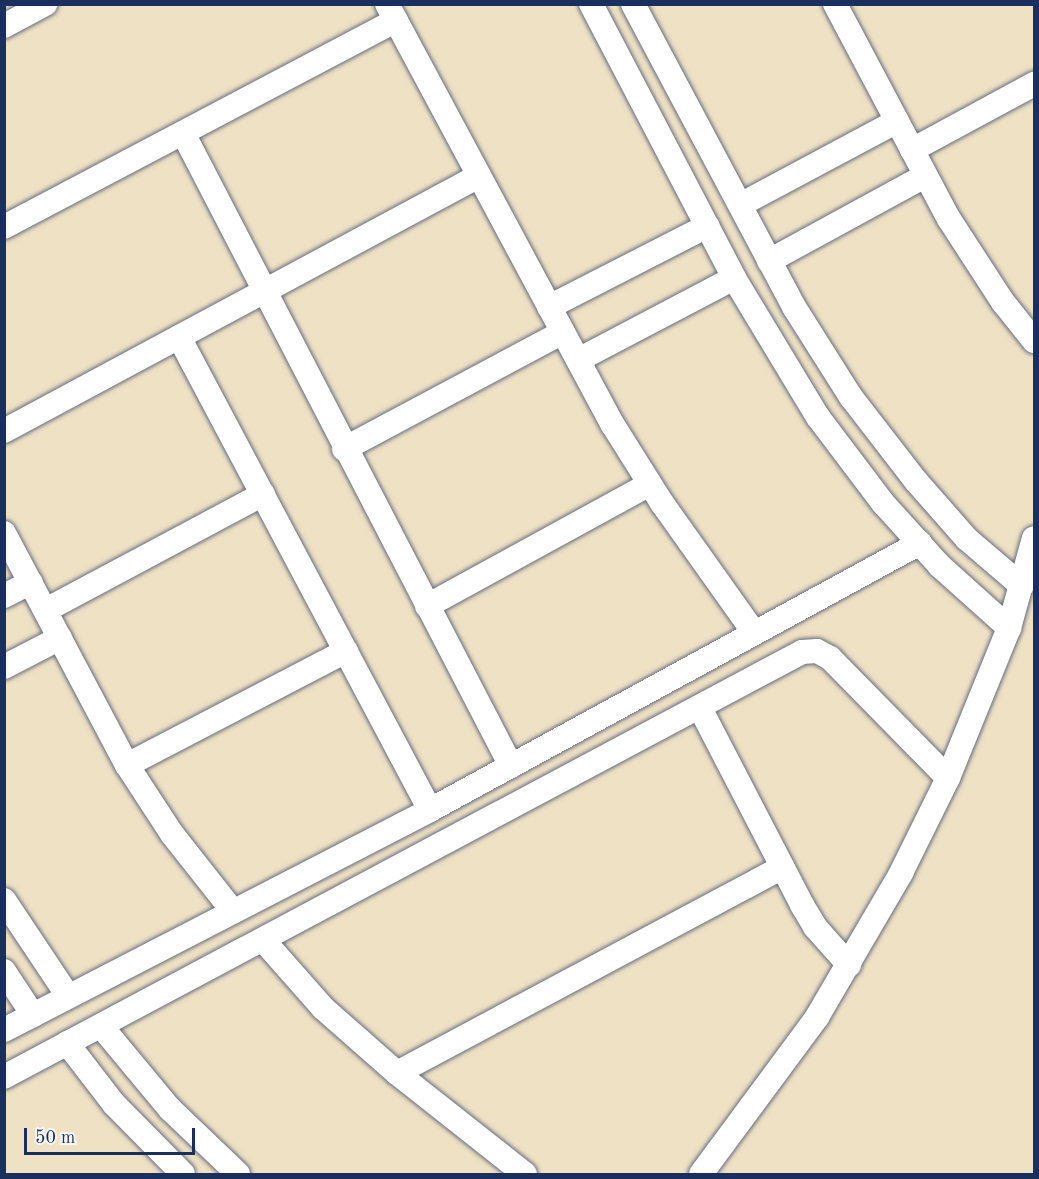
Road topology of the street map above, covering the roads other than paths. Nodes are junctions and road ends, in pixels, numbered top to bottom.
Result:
1 (45, 4) edge
2 (591, 4) edge
3 (633, 4) edge
4 (835, 4) edge
5 (392, 12) edge
6 (4, 26) edge
7 (1035, 84) edge
8 (897, 121) junction
9 (183, 133) junction
10 (912, 150) junction
11 (925, 176) junction
12 (477, 177) junction
13 (740, 206) junction
14 (707, 226) junction
15 (4, 227) edge
16 (769, 261) junction
17 (734, 278) junction
18 (262, 292) junction
19 (549, 308) junction
20 (563, 332) junction
21 (179, 337) junction
22 (1035, 341) edge
23 (578, 360) junction
24 (4, 430) edge
25 (344, 450) junction
26 (650, 484) junction
27 (264, 494) junction
28 (4, 533) edge
29 (1035, 538) edge
30 (920, 543) junction
31 (31, 582) junction
32 (1022, 585) junction
33 (4, 596) edge
34 (427, 606) junction
35 (46, 610) junction
36 (1009, 628) junction
37 (753, 631) junction
38 (60, 638) junction
39 (346, 651) junction
40 (4, 667) edge
41 (700, 708) junction
42 (127, 765) junction
43 (511, 766) junction
44 (948, 778) junction
45 (430, 810) junction
46 (782, 867) junction
47 (4, 900) edge
48 (232, 910) junction
49 (264, 941) junction
50 (849, 965) junction
51 (4, 971) edge
52 (68, 996) junction
53 (33, 1015) junction
54 (101, 1026) junction
55 (4, 1030) edge
56 (68, 1043) junction
57 (398, 1073) junction
58 (4, 1077) edge
59 (183, 1174) edge
60 (238, 1174) edge
61 (525, 1174) edge
62 (701, 1174) edge

1 - 6 street
2 - 14 street
3 - 13 street
4 - 8 street
5 - 9 street
5 - 12 street
7 - 10 street
8 - 10 street
8 - 13 street
9 - 15 street
9 - 18 street
10 - 11 street
11 - 16 street
11 - 22 street
12 - 18 street
12 - 19 street
13 - 16 street
14 - 17 street
14 - 19 street
16 - 32 street
17 - 23 street
17 - 30 street
18 - 21 street
18 - 25 street
19 - 20 street
20 - 23 street
20 - 25 street
21 - 24 street
21 - 27 street
23 - 26 street
25 - 34 street
26 - 34 street
26 - 37 street
27 - 35 street
27 - 39 street
28 - 31 street
29 - 32 street
30 - 36 street
30 - 37 street
31 - 33 street
31 - 35 street
32 - 36 street
34 - 43 street
35 - 38 street
36 - 44 street
37 - 43 street
38 - 40 street
38 - 42 street
39 - 42 street
39 - 45 street
41 - 44 street
41 - 46 street
41 - 49 street
42 - 48 street
43 - 45 street
44 - 50 street
45 - 48 street
46 - 50 street
46 - 57 street
47 - 52 street
48 - 52 street
49 - 54 street
49 - 57 street
50 - 62 street
51 - 53 street
52 - 53 street
53 - 55 street
54 - 56 street
54 - 60 street
56 - 58 street
56 - 59 street
57 - 61 street

